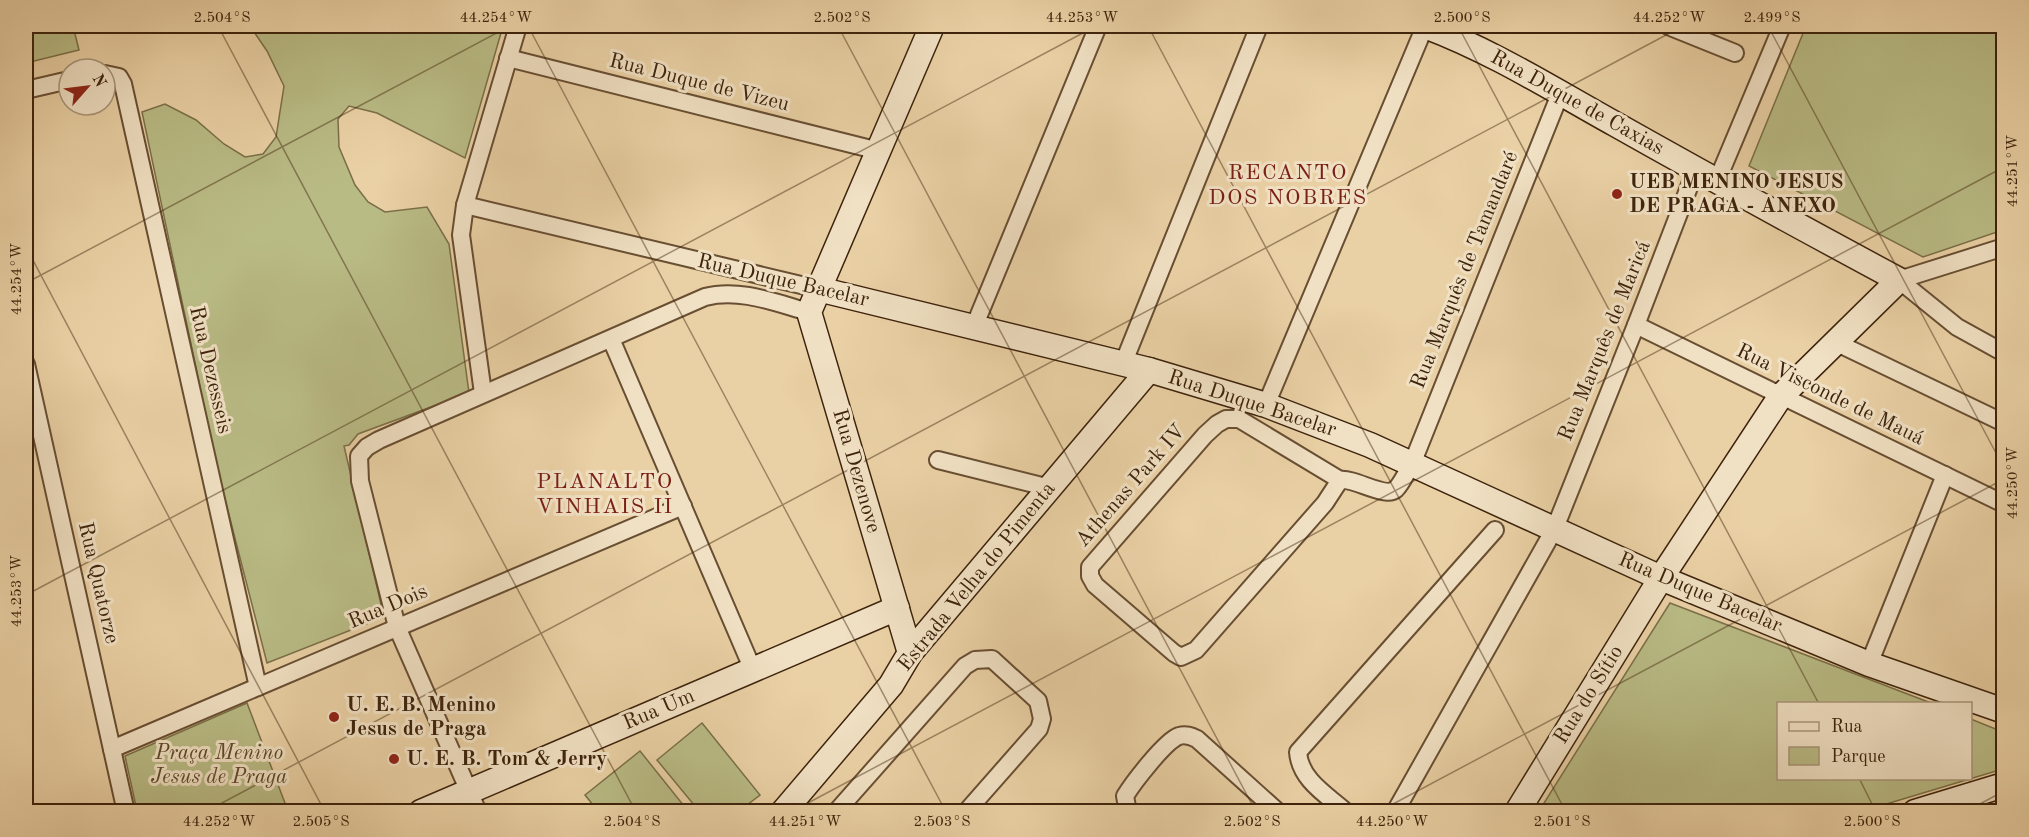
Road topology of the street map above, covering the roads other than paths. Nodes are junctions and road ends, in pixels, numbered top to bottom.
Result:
1 (518, 26) edge
2 (932, 26) edge
3 (1098, 26) edge
4 (1258, 26) edge
5 (1425, 26) edge
6 (1668, 26) edge
7 (1782, 26) edge
8 (1736, 53) dead end
9 (508, 58) junction
10 (117, 77) edge
11 (57, 84) edge
12 (26, 90) edge
13 (1560, 94) junction
14 (879, 151) junction
15 (1696, 169) junction
16 (1717, 181) junction
17 (465, 205) junction
18 (2004, 247) edge
19 (1899, 280) junction
20 (818, 289) junction
21 (809, 312) junction
22 (1636, 326) junction
23 (974, 327) junction
24 (611, 339) junction
25 (1835, 342) junction
26 (2004, 353) edge
27 (26, 364) edge
28 (1123, 364) junction
29 (1149, 370) junction
30 (28, 388) edge
31 (483, 393) junction
32 (1780, 397) junction
33 (1266, 405) junction
34 (2004, 423) edge
35 (938, 460) dead end
36 (1412, 464) junction
37 (1945, 476) junction
38 (1340, 480) junction
39 (1050, 488) junction
40 (2004, 504) edge
41 (682, 506) junction
42 (1555, 528) junction
43 (1495, 531) dead end
44 (1661, 579) junction
45 (897, 608) junction
46 (397, 627) junction
47 (910, 653) junction
48 (1869, 664) junction
49 (753, 670) junction
50 (258, 687) junction
51 (2004, 711) edge
52 (112, 749) junction
53 (2004, 785) edge
54 (474, 801) edge
55 (126, 812) edge
56 (421, 812) edge
57 (783, 812) edge
58 (836, 812) edge
59 (966, 812) edge
60 (1128, 812) edge
61 (1278, 812) edge
62 (1346, 812) edge
63 (1395, 812) edge
64 (1517, 812) edge
65 (1915, 812) edge

1 - 9 street
2 - 14 main road
3 - 23 street
4 - 28 street
5 - 13 main road, Rua Duque de Caxias
5 - 33 street
6 - 8 street
7 - 16 street
9 - 14 street, Rua Duque de Vizeu
9 - 17 street
10 - 50 street, Rua Dezesseis
11 - 12 street
13 - 15 main road, Rua Duque de Caxias
13 - 36 street, Rua Marquês de Tamandaré
14 - 20 main road
15 - 16 main road, Rua Duque de Caxias
15 - 22 street, Rua Marquês de Maricá
16 - 19 main road, Rua Duque de Caxias
17 - 20 street, Rua Duque Bacelar
17 - 31 street
18 - 19 street
19 - 25 main road, Rua do Sítio
19 - 26 street, Rua Duque de Caxias
20 - 21 main road
20 - 23 main road, Rua Duque Bacelar
21 - 24 street
21 - 45 main road, Rua Dezenove
22 - 32 street, Rua Visconde de Mauá
22 - 42 street, Rua Marquês de Maricá
23 - 28 main road, Rua Duque Bacelar
24 - 31 street
24 - 41 street
25 - 32 main road, Rua do Sítio
25 - 34 street
27 - 30 street, Rua Quatorze
28 - 29 main road, Rua Duque Bacelar
29 - 33 main road, Rua Duque Bacelar
29 - 39 main road, Estrada Velha do Pimenta
30 - 52 street, Rua Quatorze
31 - 46 street
32 - 37 street, Rua Visconde de Mauá
32 - 44 main road, Rua do Sítio
33 - 36 main road, Rua Duque Bacelar
35 - 39 street
36 - 38 street, Athenas Park IV
36 - 42 main road, Rua Duque Bacelar
37 - 40 street, Rua Visconde de Mauá
37 - 48 street
38 - 38 street, Athenas Park IV
39 - 47 main road, Estrada Velha do Pimenta
41 - 46 street, Rua Dois
41 - 49 street
42 - 44 main road, Rua Duque Bacelar
42 - 63 street, Rua Marquês de Maricá
43 - 62 street
44 - 48 main road, Rua Duque Bacelar
44 - 64 main road, Rua do Sítio
45 - 47 main road, Rua Dezenove
45 - 49 main road, Rua Um
46 - 50 street, Rua Dois
46 - 54 street
47 - 57 main road, Estrada Velha do Pimenta
48 - 51 main road, Rua Duque Bacelar
49 - 54 main road, Rua Um
50 - 52 street, Rua Dois
52 - 55 street, Rua Quatorze
53 - 65 main road
54 - 56 main road, Rua Um
58 - 59 street
60 - 61 street

